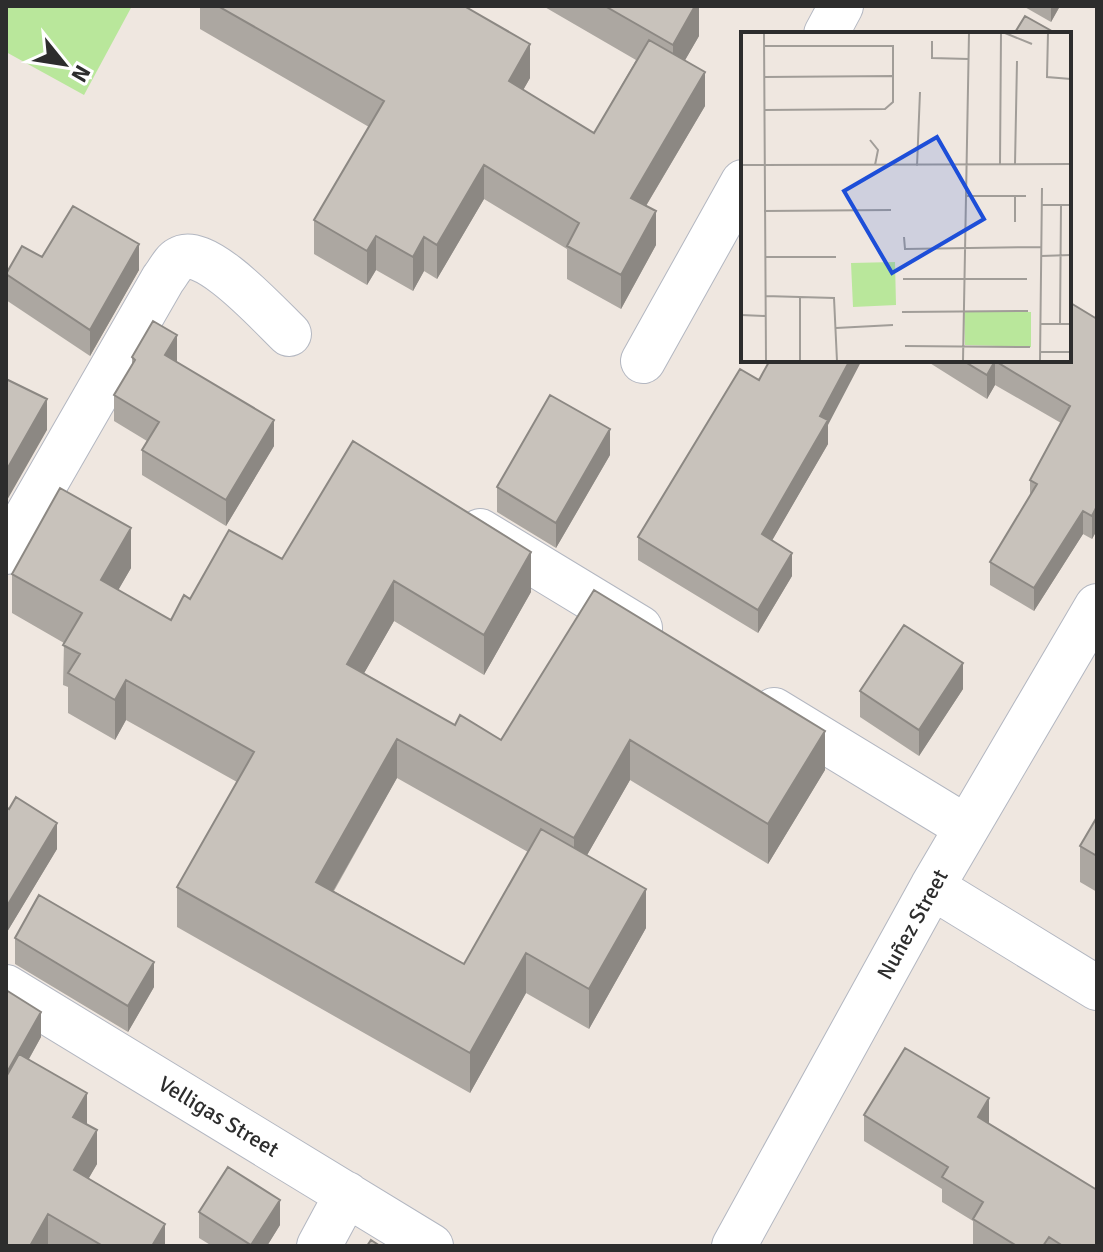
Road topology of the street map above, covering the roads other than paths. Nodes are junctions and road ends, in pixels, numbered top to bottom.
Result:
1 (841, 6) edge
2 (827, 32) edge
3 (741, 186) edge
4 (289, 334) dead end
5 (643, 361) dead end
6 (441, 507) edge
7 (6, 552) edge
8 (1097, 606) edge
9 (670, 647) edge
10 (738, 688) edge
11 (966, 827) junction
12 (932, 887) junction
13 (6, 987) edge
14 (1097, 988) edge
15 (347, 1194) junction
16 (319, 1246) edge
17 (431, 1246) edge
18 (734, 1246) edge

1 - 2 street
3 - 5 street
4 - 7 street
6 - 9 street
8 - 11 street, Nuñez Street
10 - 11 street
11 - 12 street, Nuñez Street
12 - 14 street
12 - 18 street, Nuñez Street
13 - 15 street, Velligas Street
15 - 16 street
15 - 17 street, Velligas Street

